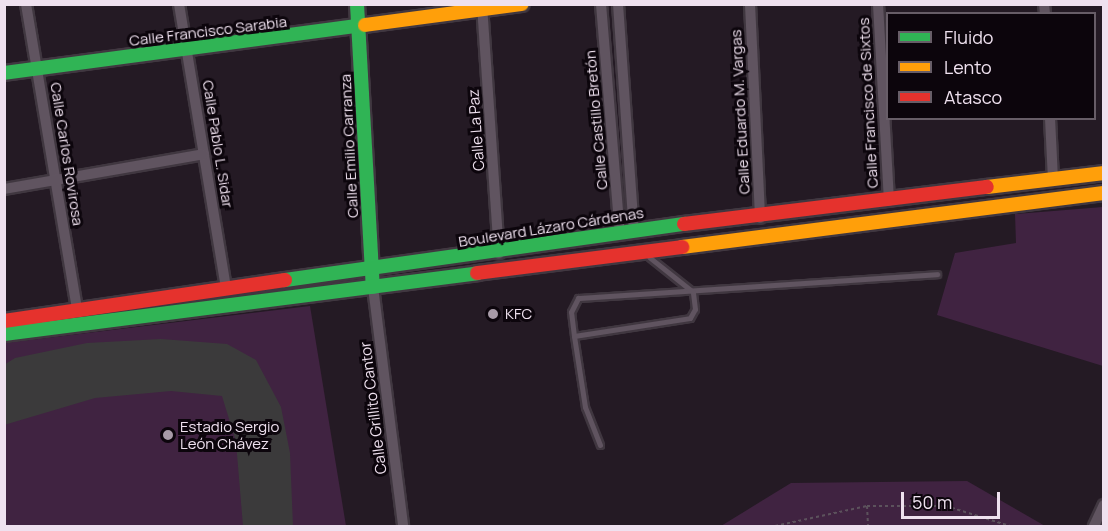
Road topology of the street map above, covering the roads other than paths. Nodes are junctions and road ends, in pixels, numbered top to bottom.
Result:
1 (26, 4) edge
2 (179, 4) edge
3 (357, 4) edge
4 (522, 4) edge
5 (601, 4) edge
6 (618, 4) edge
7 (750, 4) edge
8 (878, 4) edge
9 (482, 8) edge
10 (360, 28) junction
11 (187, 50) junction
12 (38, 69) junction
13 (4, 73) edge
14 (1050, 120) edge
15 (204, 154) junction
16 (1104, 173) edge
17 (56, 180) junction
18 (1053, 180) junction
19 (4, 189) edge
20 (1104, 193) edge
21 (889, 201) junction
22 (760, 218) junction
23 (627, 232) junction
24 (640, 251) junction
25 (499, 253) junction
26 (372, 271) junction
27 (937, 274) dead end
28 (374, 286) junction
29 (226, 288) junction
30 (693, 292) junction
31 (77, 309) junction
32 (4, 321) edge
33 (4, 334) edge
34 (574, 336) junction
35 (600, 446) dead end
36 (1104, 505) edge
37 (403, 526) edge
38 (1094, 526) edge

1 - 12 street, Calle Carlos Rovirosa
2 - 11 street, Calle Pablo L. Sidar
3 - 10 main road, Calle Emilio Carranza
4 - 9 main road, Calle Francisco Sarabia
5 - 23 street, Calle Castillo Bretón
6 - 23 street, Calle Castillo Bretón
7 - 22 street, Calle Eduardo M. Vargas
8 - 21 street, Calle Francisco de Sixtos
9 - 10 main road, Calle Francisco Sarabia
9 - 25 street, Calle La Paz
10 - 11 main road, Calle Francisco Sarabia
10 - 26 main road, Calle Emilio Carranza
11 - 12 main road, Calle Francisco Sarabia
11 - 15 street, Calle Pablo L. Sidar
12 - 13 main road, Calle Francisco Sarabia
12 - 17 street, Calle Carlos Rovirosa
14 - 18 street
15 - 17 street
15 - 29 street, Calle Pablo L. Sidar
16 - 18 main road, Boulevard Lázaro Cárdenas
17 - 19 street
17 - 31 street, Calle Carlos Rovirosa
18 - 21 main road, Boulevard Lázaro Cárdenas
20 - 24 main road
21 - 22 main road, Boulevard Lázaro Cárdenas
22 - 23 main road, Boulevard Lázaro Cárdenas
23 - 25 main road, Boulevard Lázaro Cárdenas
24 - 28 main road
24 - 30 lane
25 - 26 main road, Boulevard Lázaro Cárdenas
26 - 28 main road, Calle Emilio Carranza
26 - 29 main road, Boulevard Lázaro Cárdenas
27 - 30 lane
28 - 33 main road
28 - 37 street, Calle Grillito Cantor
29 - 31 main road, Boulevard Lázaro Cárdenas
30 - 34 lane
30 - 34 lane
31 - 32 main road, Boulevard Lázaro Cárdenas
34 - 35 lane
36 - 38 street

